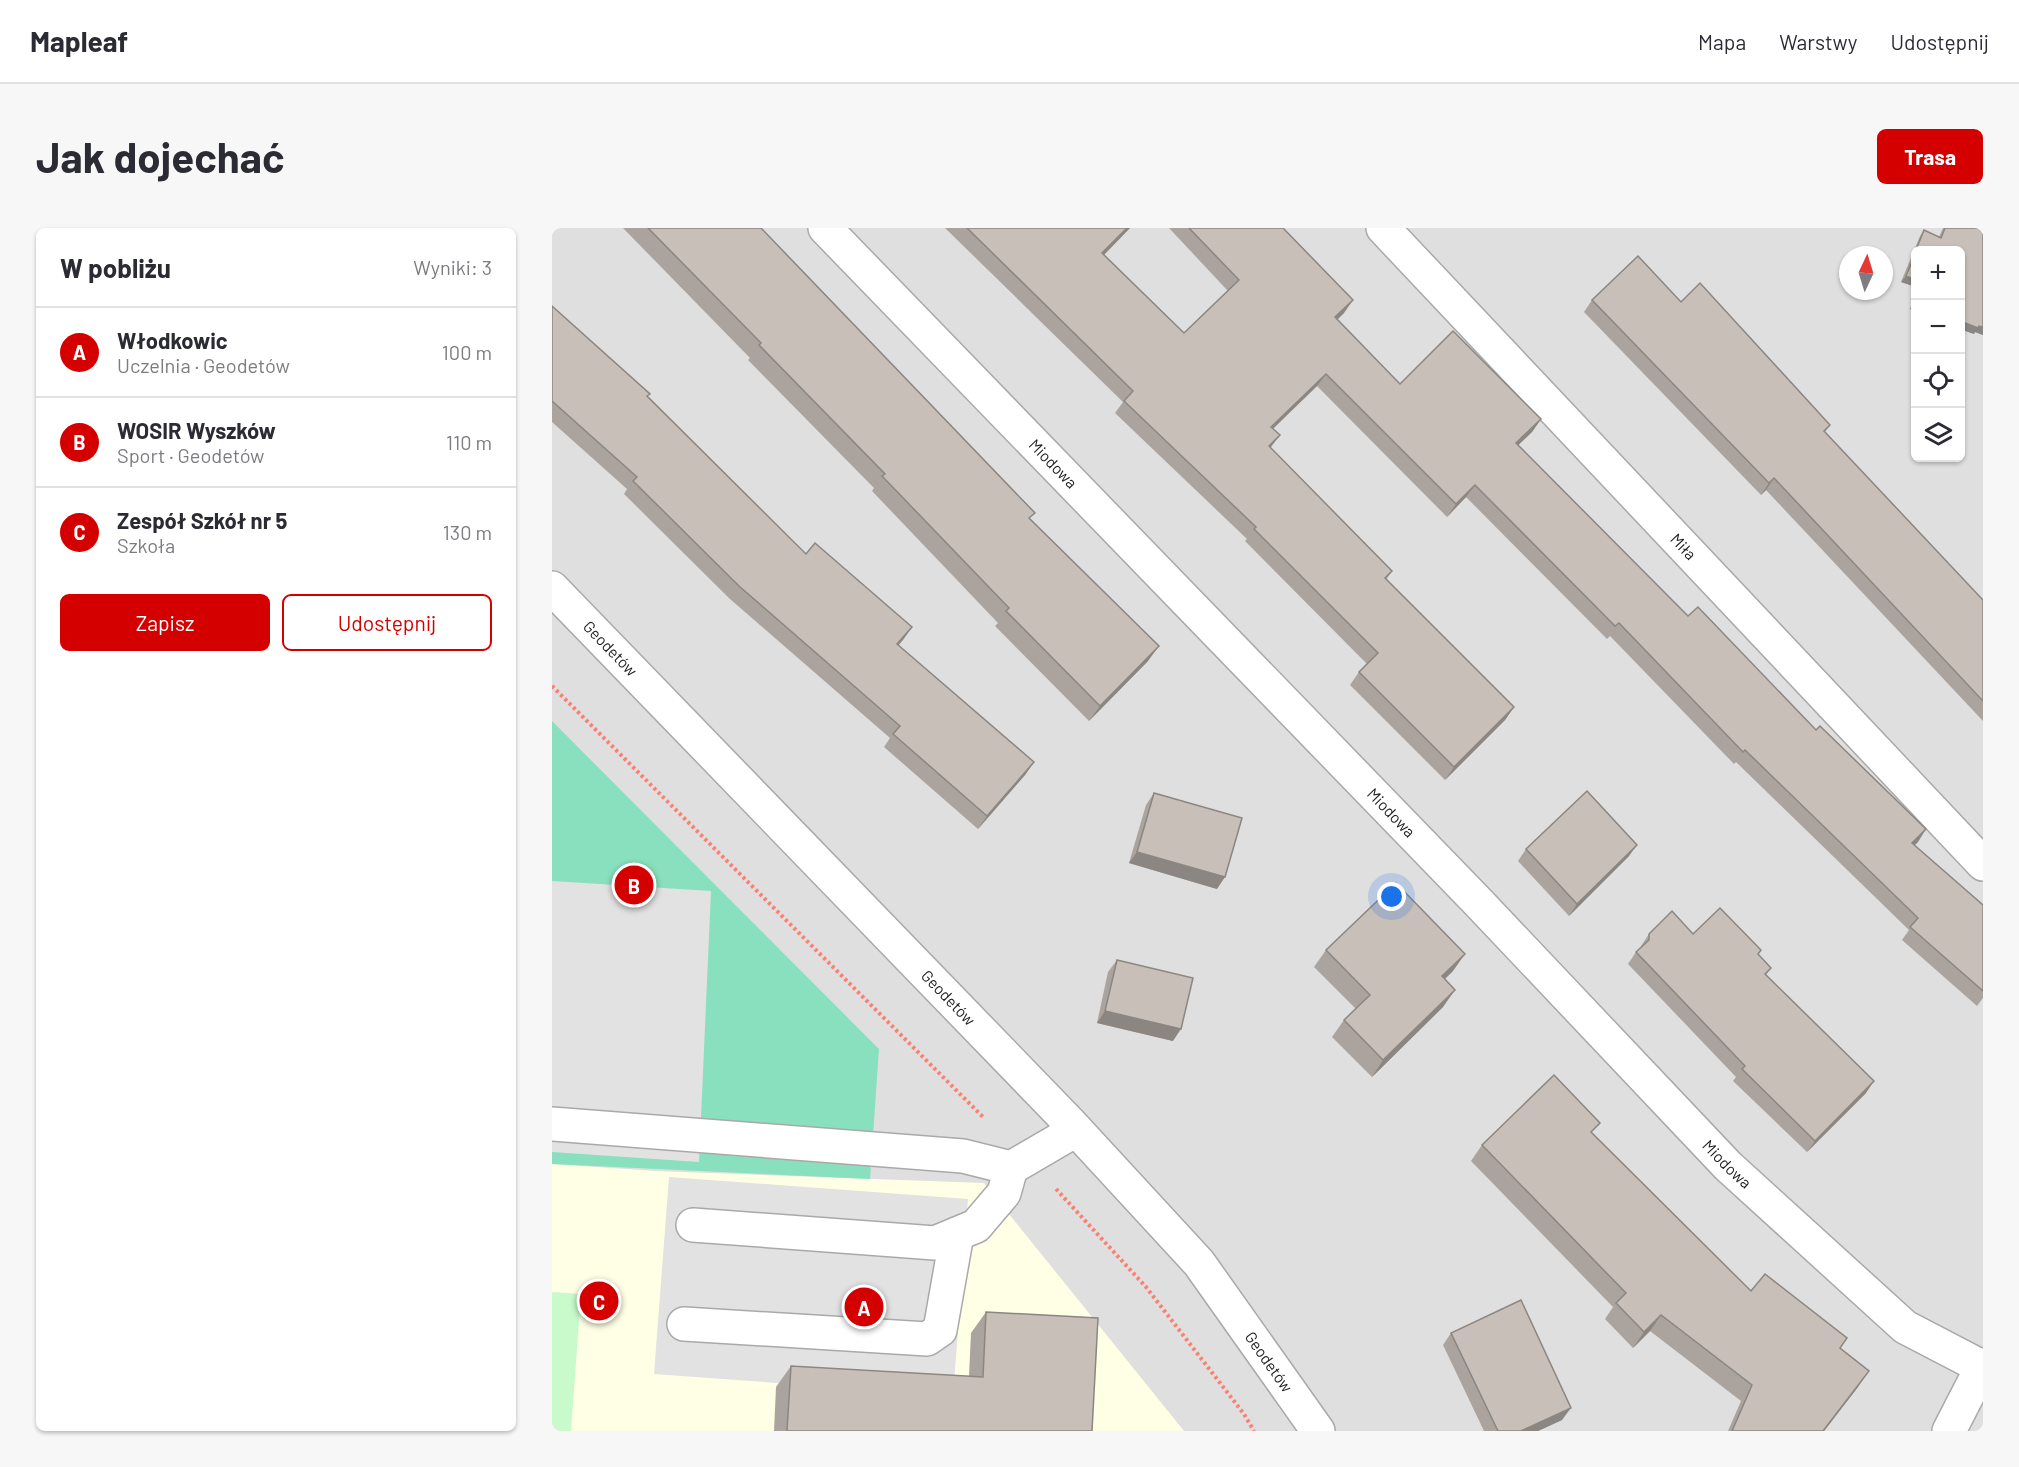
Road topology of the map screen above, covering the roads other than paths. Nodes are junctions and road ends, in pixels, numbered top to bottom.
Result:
1 (825, 228) edge
2 (1383, 228) edge
3 (552, 588) edge
4 (1983, 864) edge
5 (552, 1124) edge
6 (1076, 1130) junction
7 (1011, 1168) junction
8 (693, 1224) dead end
9 (957, 1234) junction
10 (684, 1324) dead end
11 (1982, 1366) edge
12 (1318, 1431) edge
13 (1950, 1431) edge

1 - 11 street, Miodowa
2 - 4 street, Miła
3 - 6 street, Geodetów
5 - 7 street
6 - 7 street
6 - 12 street, Geodetów
7 - 9 street
8 - 9 street
9 - 10 street
11 - 13 street

